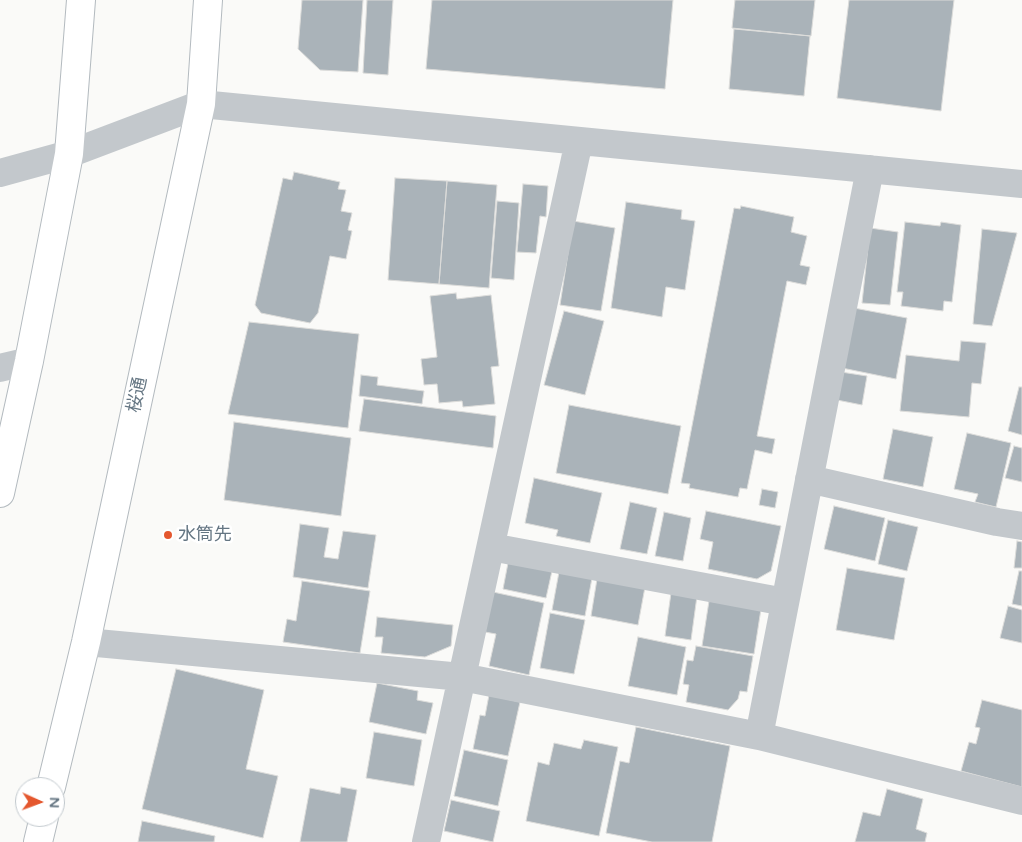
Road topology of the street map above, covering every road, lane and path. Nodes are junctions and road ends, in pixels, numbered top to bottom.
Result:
1 (81, 0) edge
2 (208, 0) edge
3 (200, 104) junction
4 (579, 141) junction
5 (69, 154) junction
6 (870, 169) junction
7 (0, 172) edge
8 (1022, 184) edge
9 (29, 361) junction
10 (0, 368) edge
11 (809, 479) junction
12 (0, 493) edge
13 (1022, 526) edge
14 (491, 547) junction
15 (785, 602) junction
16 (86, 642) junction
17 (462, 677) junction
18 (759, 736) junction
19 (54, 777) edge
20 (1022, 801) edge
21 (42, 827) edge
22 (38, 842) edge
23 (426, 842) edge

1 - 5 street
2 - 3 street, 桜通
3 - 4 street
3 - 5 street
3 - 16 street, 桜通
4 - 6 street
4 - 14 street
5 - 7 street
5 - 9 street
6 - 8 street
6 - 11 street
9 - 10 street
9 - 12 street
11 - 13 street
11 - 15 street
14 - 15 street
14 - 17 street
15 - 18 street
16 - 17 street
16 - 19 street, 桜通
17 - 18 street
17 - 23 street
18 - 20 street
21 - 22 street

